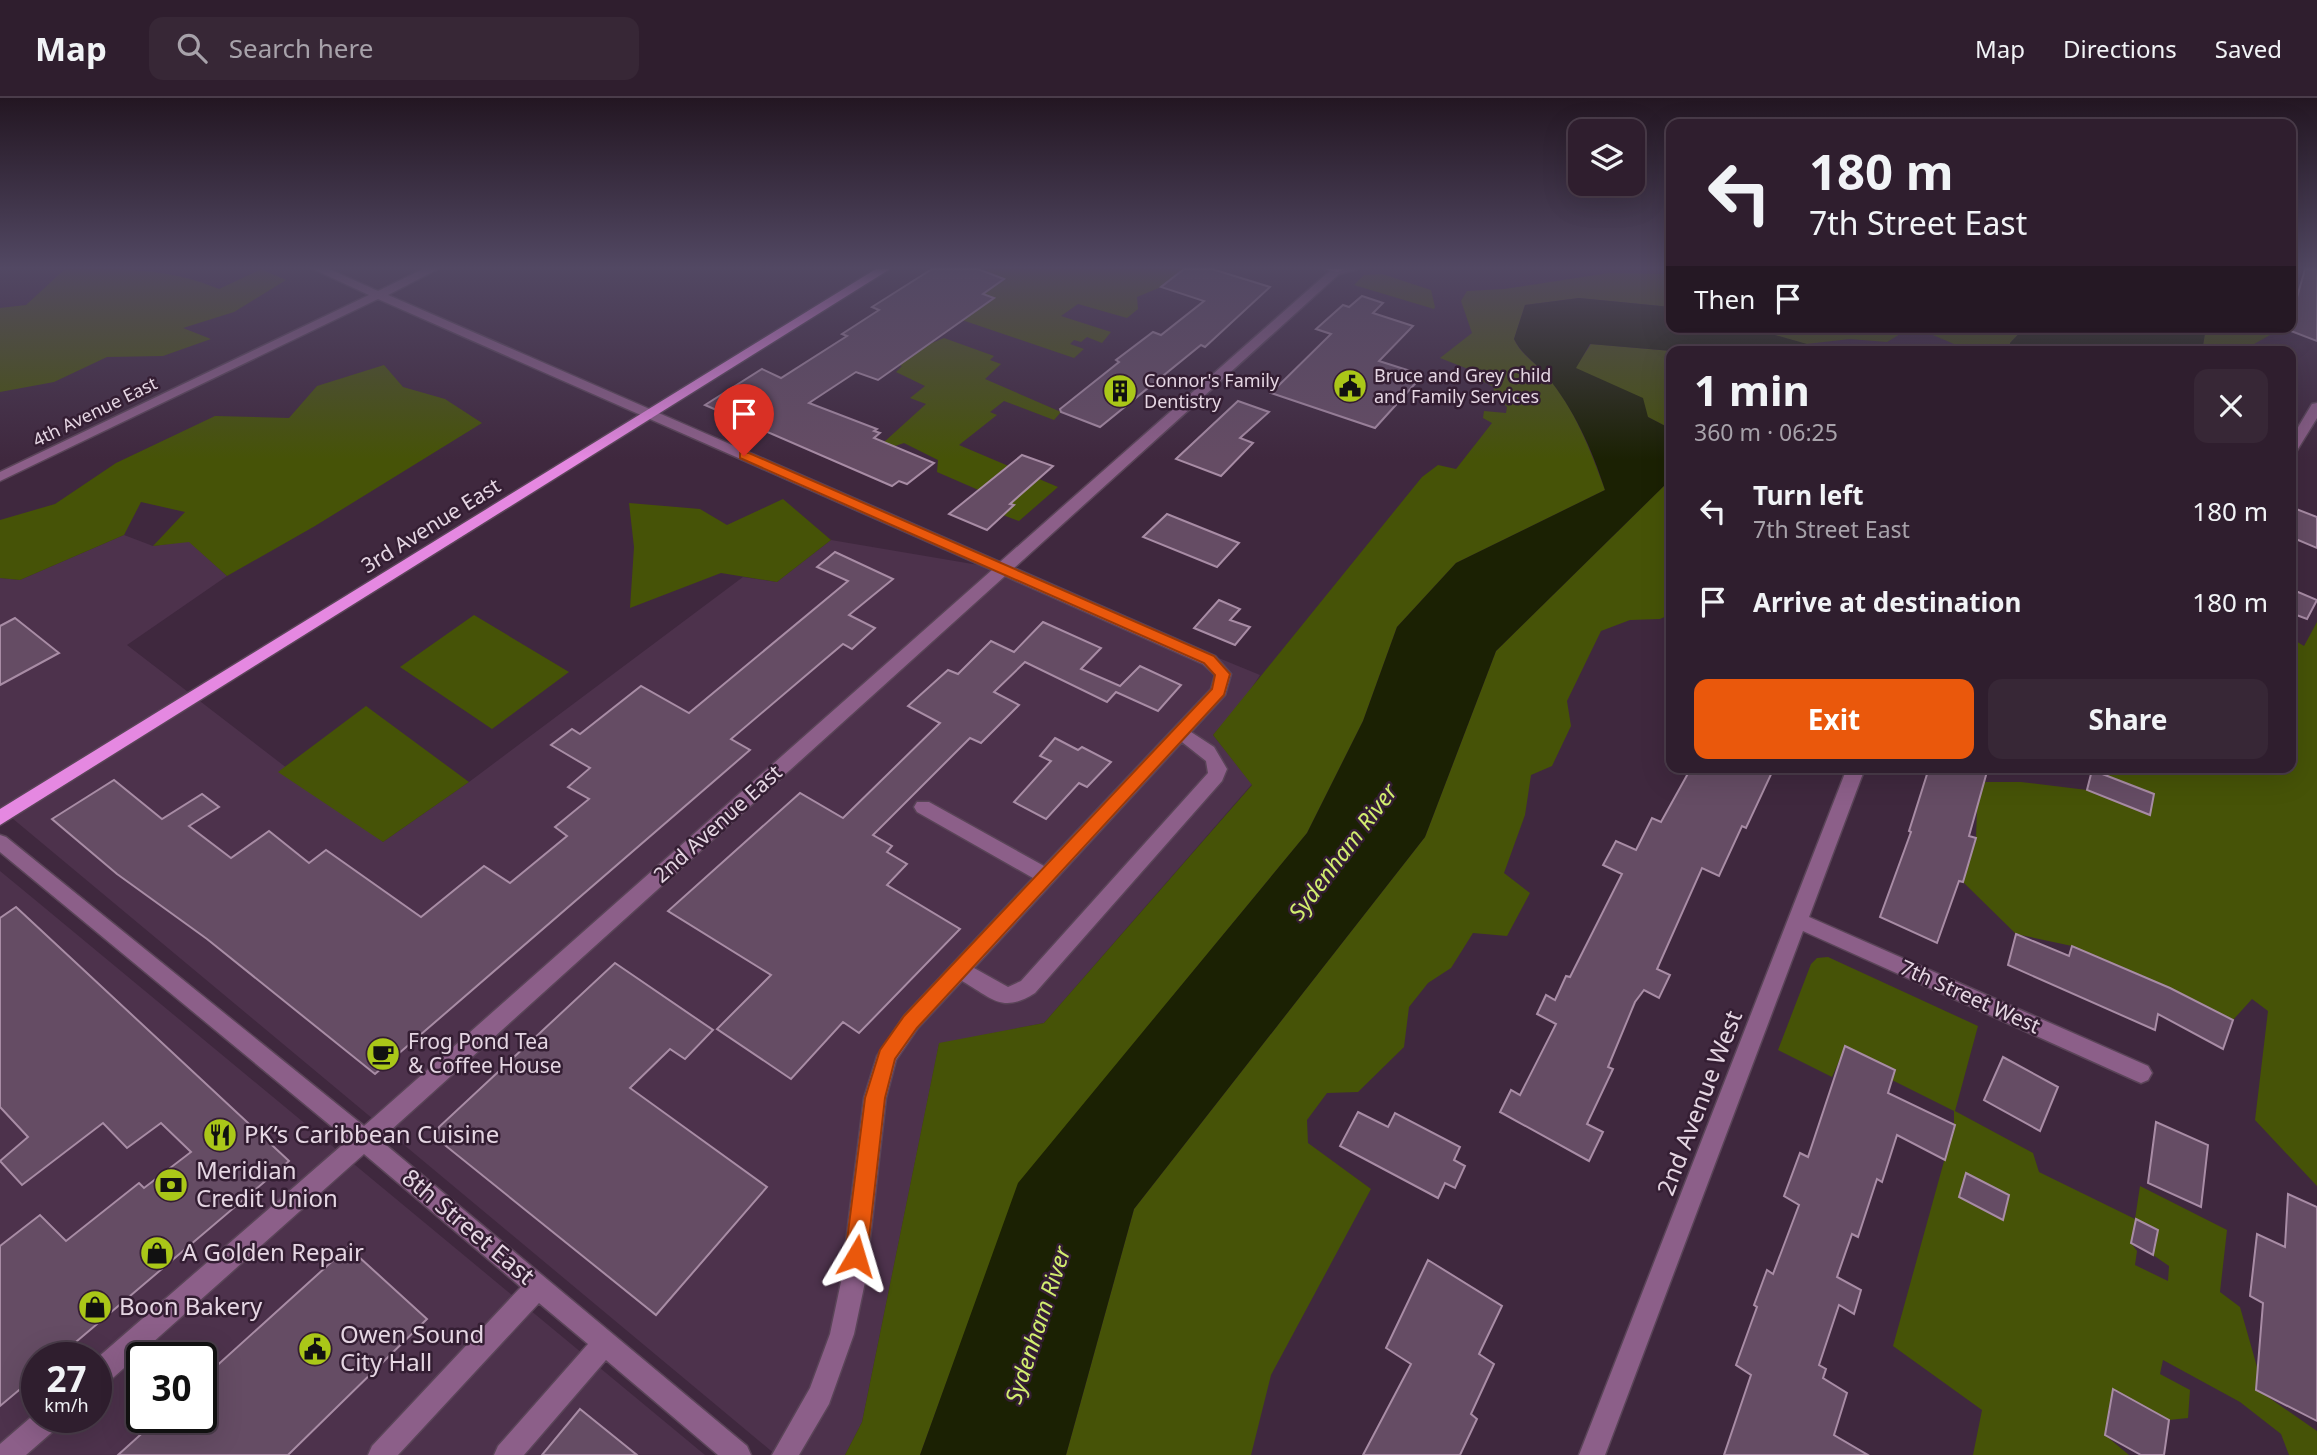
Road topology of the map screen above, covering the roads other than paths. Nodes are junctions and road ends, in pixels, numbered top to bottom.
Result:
1 (300, 332) edge
2 (465, 332) edge
3 (783, 332) edge
4 (1265, 332) edge
5 (2317, 407) edge
6 (651, 415) junction
7 (2296, 441) edge
8 (0, 477) edge
9 (1002, 569) junction
10 (1180, 733) junction
11 (1854, 773) edge
12 (923, 807) dead end
13 (0, 818) edge
14 (0, 842) edge
15 (1046, 876) junction
16 (1799, 921) junction
17 (959, 970) junction
18 (2141, 1073) dead end
19 (364, 1140) junction
20 (538, 1286) junction
21 (605, 1343) junction
22 (112, 1362) edge
23 (32, 1433) edge
24 (7, 1455) edge
25 (381, 1455) edge
26 (507, 1455) edge
27 (738, 1455) edge
28 (785, 1455) edge
29 (1592, 1455) edge

1 - 8 street, 4th Avenue East
2 - 6 street
3 - 6 main road, 3rd Avenue East
4 - 9 street, 2nd Avenue East
5 - 7 street
6 - 9 street
6 - 13 main road, 3rd Avenue East
9 - 10 street
9 - 19 street, 2nd Avenue East
10 - 15 street
10 - 17 street
11 - 16 street, 2nd Avenue West
12 - 15 street
14 - 19 street, 8th Street East
15 - 17 street
16 - 18 street, 7th Street West
16 - 29 street, 2nd Avenue West
17 - 28 street
19 - 20 street, 8th Street East
19 - 22 street, 2nd Avenue East
20 - 21 street, 8th Street East
20 - 25 street
21 - 26 street
21 - 27 street, 8th Street East
23 - 24 street

